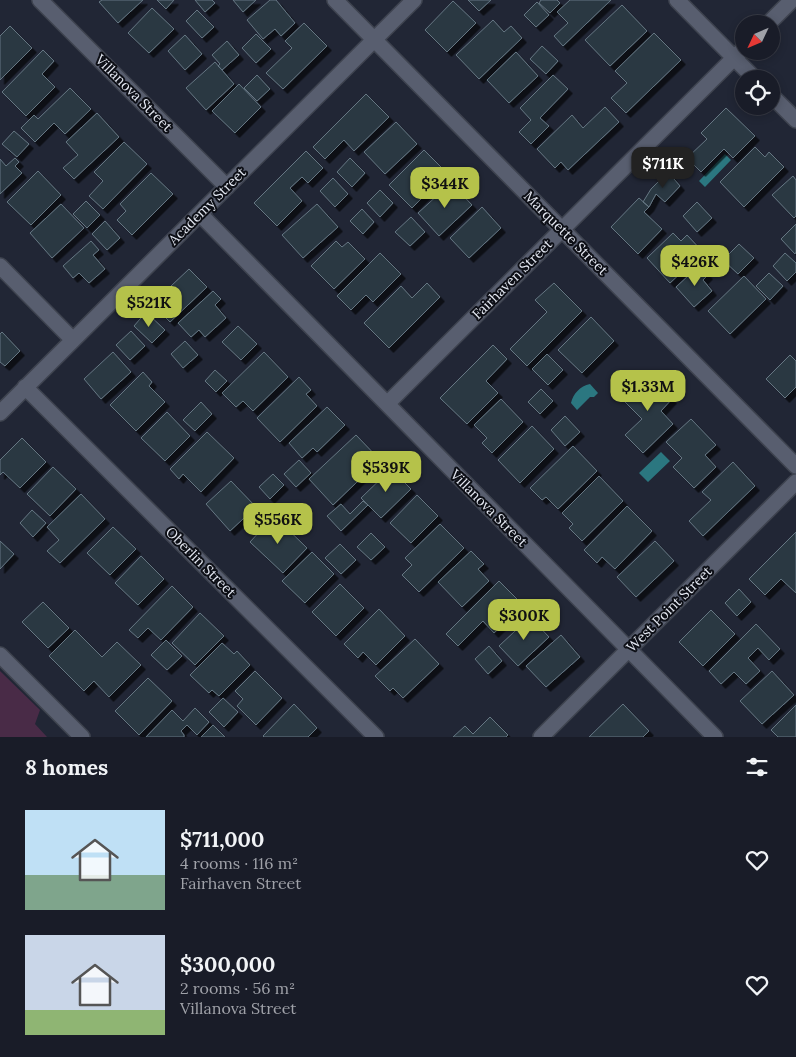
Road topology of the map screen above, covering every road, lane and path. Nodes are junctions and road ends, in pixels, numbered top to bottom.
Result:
1 (40, 0) edge
2 (335, 0) edge
3 (414, 0) edge
4 (677, 0) edge
5 (792, 0) edge
6 (777, 15) edge
7 (375, 40) junction
8 (735, 50) edge
9 (735, 57) edge
10 (780, 104) edge
11 (796, 120) edge
12 (227, 187) junction
13 (200, 214) junction
14 (562, 230) junction
15 (0, 266) edge
16 (73, 340) junction
17 (25, 387) junction
18 (387, 404) junction
19 (0, 413) edge
20 (796, 466) edge
21 (796, 482) edge
22 (629, 649) junction
23 (0, 655) edge
24 (82, 737) edge
25 (376, 737) edge
26 (541, 737) edge
27 (715, 737) edge

1 - 12 street, Villanova Street
2 - 7 street, Marquette Street
3 - 7 street, Academy Street
4 - 8 street
5 - 6 street
7 - 12 street, Academy Street
7 - 14 street, Marquette Street
9 - 14 street, Fairhaven Street
10 - 11 street
12 - 13 street, Academy Street
13 - 16 street, Academy Street
13 - 18 street, Villanova Street
14 - 18 street, Fairhaven Street
14 - 20 street, Marquette Street
15 - 16 street
16 - 17 street, Academy Street
17 - 19 street, Academy Street
17 - 25 street, Oberlin Street
18 - 22 street, Villanova Street
21 - 22 street, West Point Street
22 - 26 street, West Point Street
22 - 27 street, Villanova Street
23 - 24 street

